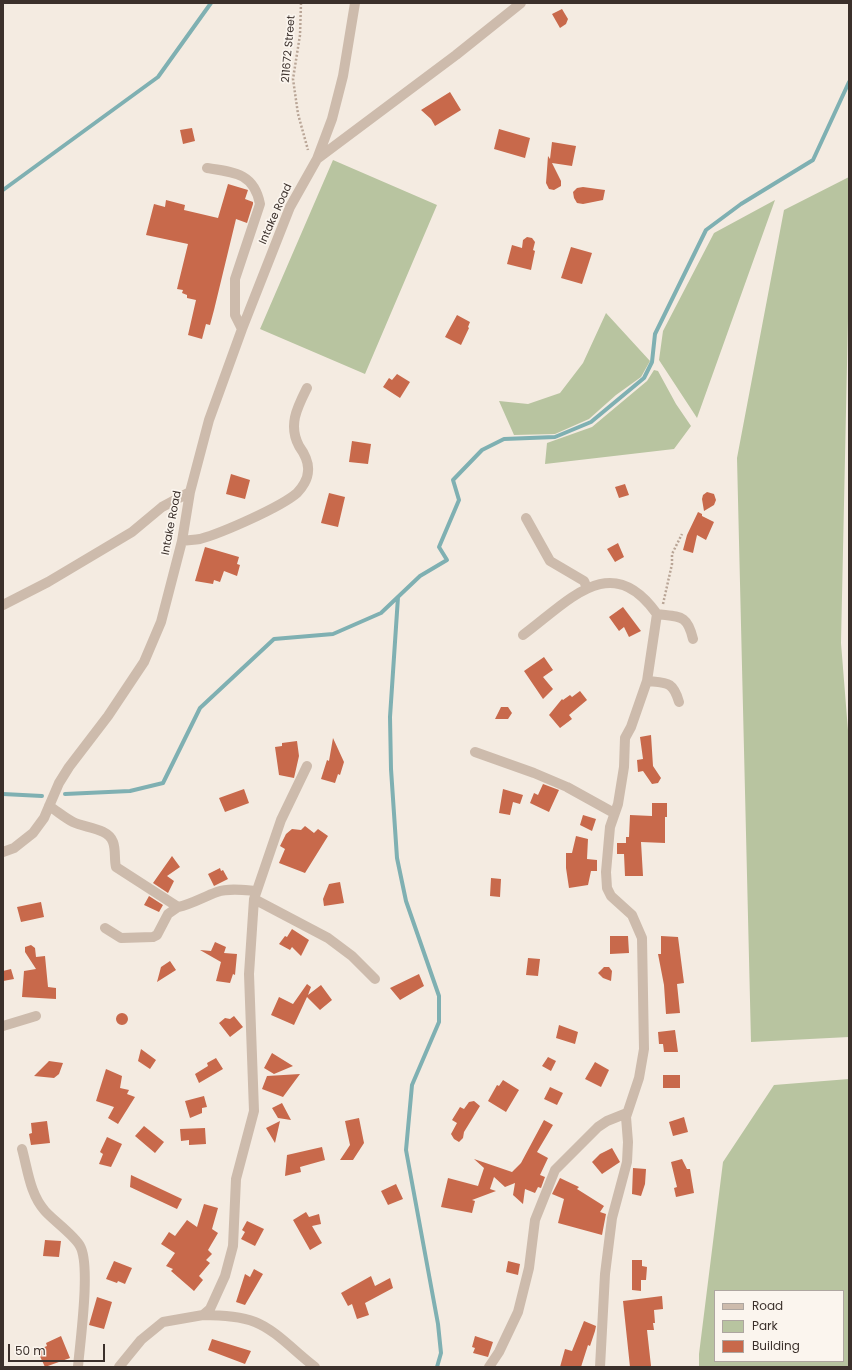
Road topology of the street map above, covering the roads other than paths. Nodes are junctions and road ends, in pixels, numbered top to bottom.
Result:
1 (355, 3) edge
2 (522, 3) edge
3 (315, 162) junction
4 (207, 168) dead end
5 (242, 329) junction
6 (307, 388) dead end
7 (190, 492) junction
8 (526, 518) dead end
9 (182, 541) junction
10 (587, 588) junction
11 (3, 605) edge
12 (657, 614) junction
13 (524, 635) dead end
14 (692, 639) dead end
15 (647, 681) junction
16 (679, 702) dead end
17 (475, 752) dead end
18 (307, 766) dead end
19 (49, 806) junction
20 (614, 813) junction
21 (3, 852) edge
22 (255, 895) junction
23 (178, 907) junction
24 (105, 928) dead end
25 (375, 979) dead end
26 (36, 1016) dead end
27 (3, 1026) edge
28 (627, 1113) junction
29 (22, 1150) dead end
30 (203, 1315) junction
31 (78, 1367) edge
32 (118, 1367) edge
33 (315, 1367) edge
34 (489, 1367) edge
35 (600, 1367) edge

1 - 3 street, Intake Road
2 - 3 street
3 - 5 street, Intake Road
4 - 5 street
5 - 7 street, Intake Road
6 - 9 street
7 - 9 street, Intake Road
7 - 11 street
8 - 10 street
9 - 19 street, Intake Road
10 - 12 street
10 - 13 street
12 - 14 street
12 - 15 street
15 - 16 street
15 - 20 street
17 - 20 street
18 - 22 street
19 - 21 street, Intake Road
19 - 23 street
20 - 28 street
22 - 23 street
22 - 25 street
22 - 30 street
23 - 24 street
26 - 27 street
28 - 34 street
28 - 35 street
29 - 31 street
30 - 32 street
30 - 33 street

